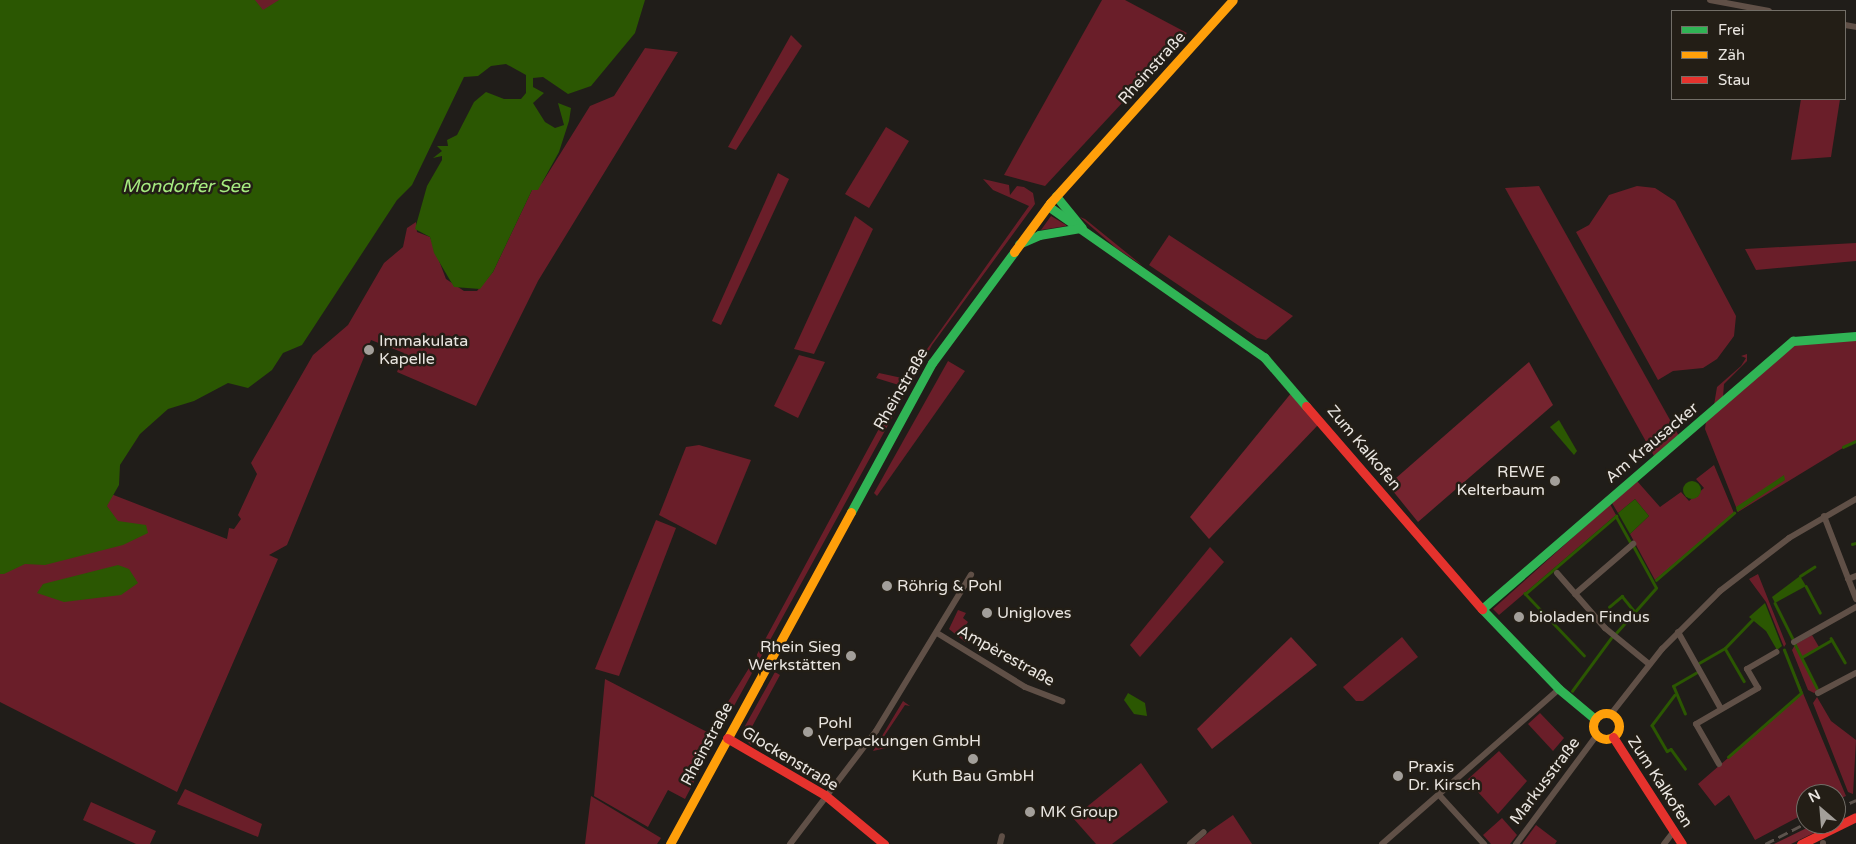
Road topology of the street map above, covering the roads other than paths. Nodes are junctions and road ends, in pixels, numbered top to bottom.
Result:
1 (1233, 0) edge
2 (1710, 0) edge
3 (1763, 10) edge
4 (1056, 196) junction
5 (1048, 206) junction
6 (1082, 228) junction
7 (1016, 245) junction
8 (1856, 336) edge
9 (1856, 499) edge
10 (1824, 516) junction
11 (1633, 544) dead end
12 (1557, 572) dead end
13 (971, 575) dead end
14 (1856, 576) edge
15 (1848, 579) junction
16 (1575, 594) junction
17 (1856, 599) edge
18 (1856, 607) edge
19 (1482, 609) junction
20 (1678, 632) junction
21 (937, 633) junction
22 (1794, 642) dead end
23 (1777, 652) dead end
24 (1649, 664) junction
25 (1856, 673) edge
26 (1559, 689) junction
27 (1818, 693) dead end
28 (1062, 701) dead end
29 (1721, 709) junction
30 (1612, 714) junction
31 (1595, 719) junction
32 (1597, 735) junction
33 (1613, 737) junction
34 (727, 738) junction
35 (1719, 764) dead end
36 (825, 795) junction
37 (1441, 797) junction
38 (1856, 817) edge
39 (1674, 831) junction
40 (1204, 832) dead end
41 (1002, 836) dead end
42 (670, 844) edge
43 (790, 844) edge
44 (884, 844) edge
45 (1000, 844) edge
46 (1190, 844) edge
47 (1382, 844) edge
48 (1484, 844) edge
49 (1516, 844) edge
50 (1664, 844) edge
51 (1682, 844) edge
52 (1801, 844) edge

1 - 4 street, Rheinstraße
2 - 3 street
4 - 5 street, Rheinstraße
4 - 6 street, Zum Kalkofen
5 - 6 street, Zum Kalkofen
5 - 7 street, Rheinstraße
6 - 7 street
6 - 19 street, Zum Kalkofen
7 - 34 street, Rheinstraße
8 - 19 street, Am Krausacker
9 - 10 street
10 - 15 street
10 - 20 street
11 - 16 street
12 - 16 street
13 - 21 street, Ampèrestraße
14 - 15 street
15 - 17 street
16 - 24 street
18 - 22 street
19 - 26 street, Zum Kalkofen
20 - 24 street
20 - 29 street
21 - 28 street, Ampèrestraße
21 - 36 street, Ampèrestraße
23 - 29 street
24 - 30 street
25 - 27 street
26 - 31 street, Zum Kalkofen
26 - 37 street
29 - 35 street
30 - 31 street
30 - 33 street
31 - 32 street
32 - 33 street
32 - 49 street, Markusstraße
33 - 39 street, Zum Kalkofen
34 - 36 street, Glockenstraße
34 - 42 street, Rheinstraße
36 - 43 street, Ampèrestraße
36 - 44 street, Glockenstraße
37 - 47 street
37 - 48 street
38 - 52 street
39 - 50 street
39 - 51 street, Zum Kalkofen
40 - 46 street
41 - 45 street

